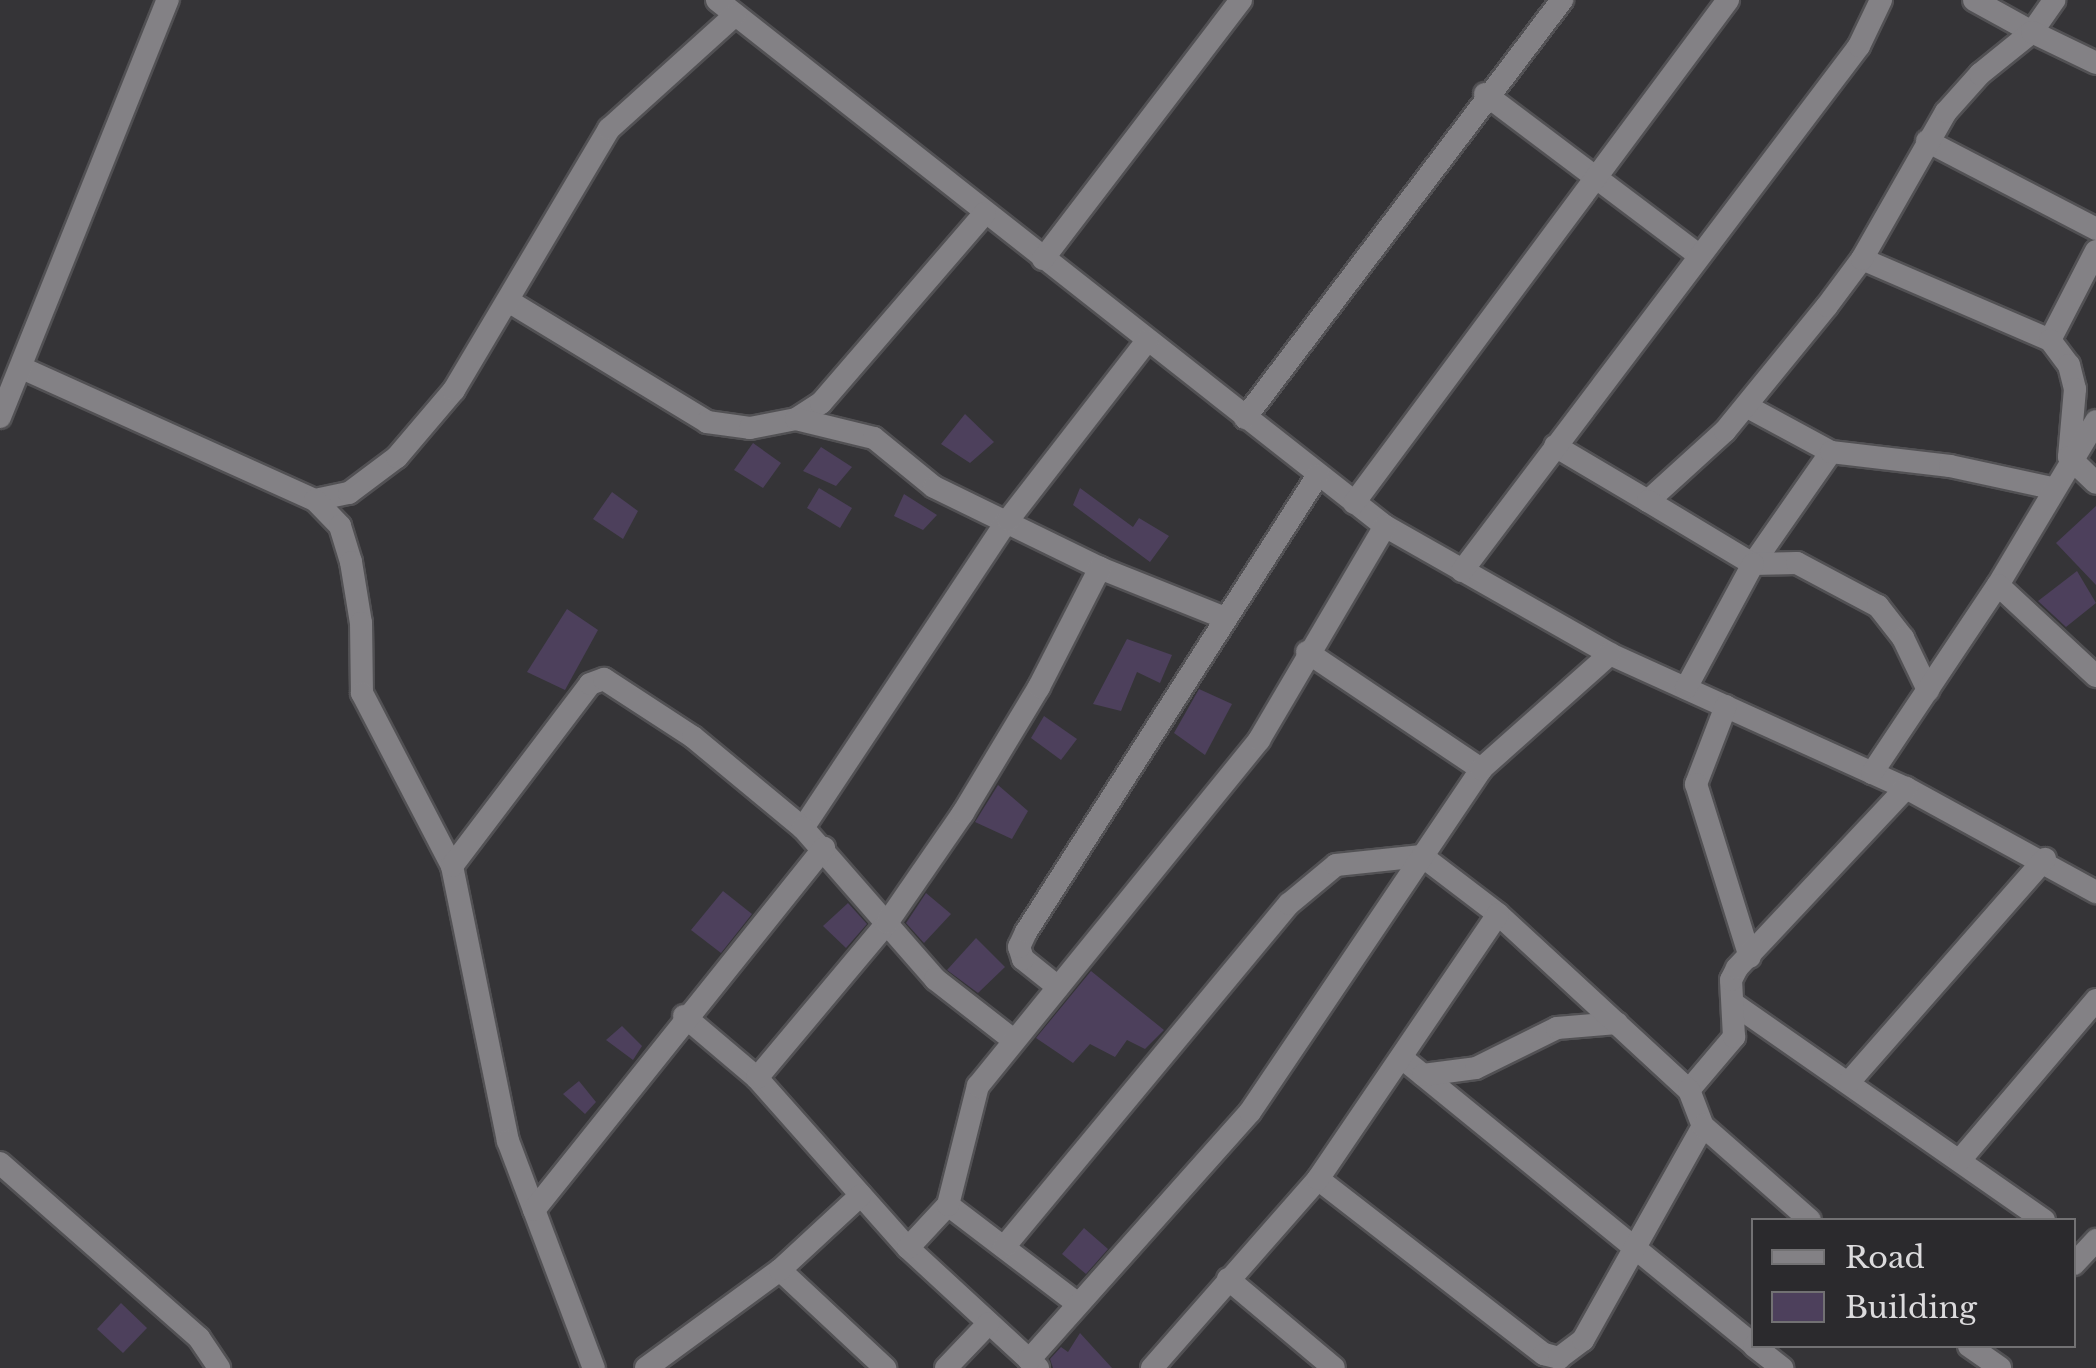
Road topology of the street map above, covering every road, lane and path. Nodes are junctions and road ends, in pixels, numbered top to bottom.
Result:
1 (168, 0) edge
2 (1241, 0) edge
3 (1562, 0) edge
4 (1728, 0) edge
5 (1881, 0) edge
6 (1974, 0) edge
7 (2054, 0) edge
8 (726, 7) edge
9 (2032, 32) junction
10 (2096, 63) edge
11 (1485, 94) junction
12 (1927, 141) junction
13 (1596, 184) junction
14 (985, 213) junction
15 (2096, 228) edge
16 (2096, 251) edge
17 (1697, 254) junction
18 (1043, 259) junction
19 (1862, 259) junction
20 (510, 302) junction
21 (2050, 340) junction
22 (1147, 341) junction
23 (22, 368) junction
24 (1746, 406) junction
25 (0, 417) edge
26 (1245, 418) junction
27 (796, 419) junction
28 (2096, 421) edge
29 (1555, 446) junction
30 (1831, 452) junction
31 (2070, 457) junction
32 (1318, 474) junction
33 (2096, 483) edge
34 (2052, 488) junction
35 (350, 493) junction
36 (315, 500) junction
37 (1648, 501) junction
38 (1354, 503) junction
39 (1008, 520) junction
40 (340, 526) junction
41 (1385, 526) junction
42 (1753, 564) junction
43 (1100, 568) junction
44 (1462, 571) junction
45 (1998, 585) junction
46 (1224, 618) junction
47 (1307, 652) junction
48 (1610, 654) junction
49 (2096, 676) edge
50 (1686, 688) junction
51 (1928, 690) junction
52 (1726, 706) junction
53 (1481, 769) junction
54 (1872, 773) junction
55 (1906, 788) junction
56 (803, 828) junction
57 (824, 848) junction
58 (1422, 856) junction
59 (2045, 859) junction
60 (452, 866) junction
61 (2095, 890) edge
62 (1498, 914) junction
63 (887, 923) junction
64 (1750, 957) junction
65 (1058, 987) junction
66 (2096, 1000) edge
67 (1734, 1004) junction
68 (684, 1016) junction
69 (1617, 1023) junction
70 (1012, 1040) junction
71 (1402, 1058) junction
72 (1423, 1075) junction
73 (757, 1078) junction
74 (1850, 1082) junction
75 (1689, 1090) junction
76 (1702, 1126) junction
77 (1960, 1160) junction
78 (0, 1163) edge
79 (1318, 1178) junction
80 (861, 1195) junction
81 (948, 1205) junction
82 (534, 1210) junction
83 (1808, 1218) edge
84 (2041, 1218) edge
85 (1004, 1247) junction
86 (908, 1248) junction
87 (1636, 1248) junction
88 (780, 1270) junction
89 (1228, 1279) junction
90 (1078, 1304) junction
91 (989, 1323) junction
92 (1751, 1343) edge
93 (1757, 1348) edge
94 (862, 1349) junction
95 (1033, 1364) edge
96 (1776, 1366) edge
97 (219, 1368) edge
98 (594, 1368) edge
99 (646, 1368) edge
100 (846, 1368) edge
101 (885, 1368) edge
102 (946, 1368) edge
103 (1152, 1368) edge
104 (1334, 1368) edge

1 - 23 street
2 - 18 street
3 - 11 street
4 - 13 street
5 - 17 street
6 - 9 street
7 - 9 street
8 - 14 street
8 - 20 street
9 - 10 street
9 - 12 street
11 - 13 street
11 - 26 street
12 - 15 street
12 - 19 street
13 - 17 street
13 - 38 street
14 - 18 street
14 - 27 street
16 - 21 street
17 - 29 street
18 - 22 street
19 - 21 street
19 - 24 street
20 - 27 street
20 - 35 street
21 - 31 street
22 - 26 street
22 - 39 street
23 - 25 street
23 - 36 street
24 - 30 street
24 - 37 street
26 - 32 street
27 - 39 street
28 - 31 street
29 - 37 street
29 - 44 street
30 - 34 street
30 - 42 street
31 - 33 street
31 - 34 street
32 - 38 street
32 - 46 street
34 - 45 street
35 - 36 street
35 - 40 street
36 - 40 street
37 - 42 street
38 - 41 street
39 - 43 street
39 - 56 street
40 - 60 street
41 - 44 street
41 - 47 street
42 - 50 street
42 - 51 street
43 - 46 street
43 - 63 street
44 - 48 street
45 - 49 street
45 - 51 street
46 - 65 street
47 - 53 street
47 - 65 street
48 - 50 street
48 - 53 street
50 - 52 street
51 - 54 street
52 - 54 street
52 - 64 street
53 - 58 street
54 - 55 street
55 - 59 street
55 - 64 street
56 - 57 street
56 - 60 street
57 - 63 street
57 - 68 street
58 - 62 street
58 - 85 street
58 - 90 street
59 - 61 street
59 - 74 street
60 - 82 street
62 - 69 street
62 - 71 street
63 - 70 street
63 - 73 street
64 - 67 street
65 - 70 street
66 - 77 street
67 - 74 street
67 - 75 street
68 - 73 street
68 - 82 street
69 - 72 street
69 - 75 street
70 - 81 street
71 - 72 street
71 - 79 street
72 - 87 street
73 - 80 street
74 - 77 street
75 - 76 street
76 - 83 street
76 - 87 street
77 - 84 street
78 - 97 street
79 - 87 street
79 - 89 street
80 - 86 street
80 - 88 street
81 - 85 street
81 - 86 street
82 - 98 street
85 - 90 street
86 - 91 street
87 - 92 street
88 - 94 street
88 - 99 street
89 - 103 street
89 - 104 street
90 - 95 street
91 - 95 street
91 - 102 street
93 - 96 street
94 - 100 street
94 - 101 street

